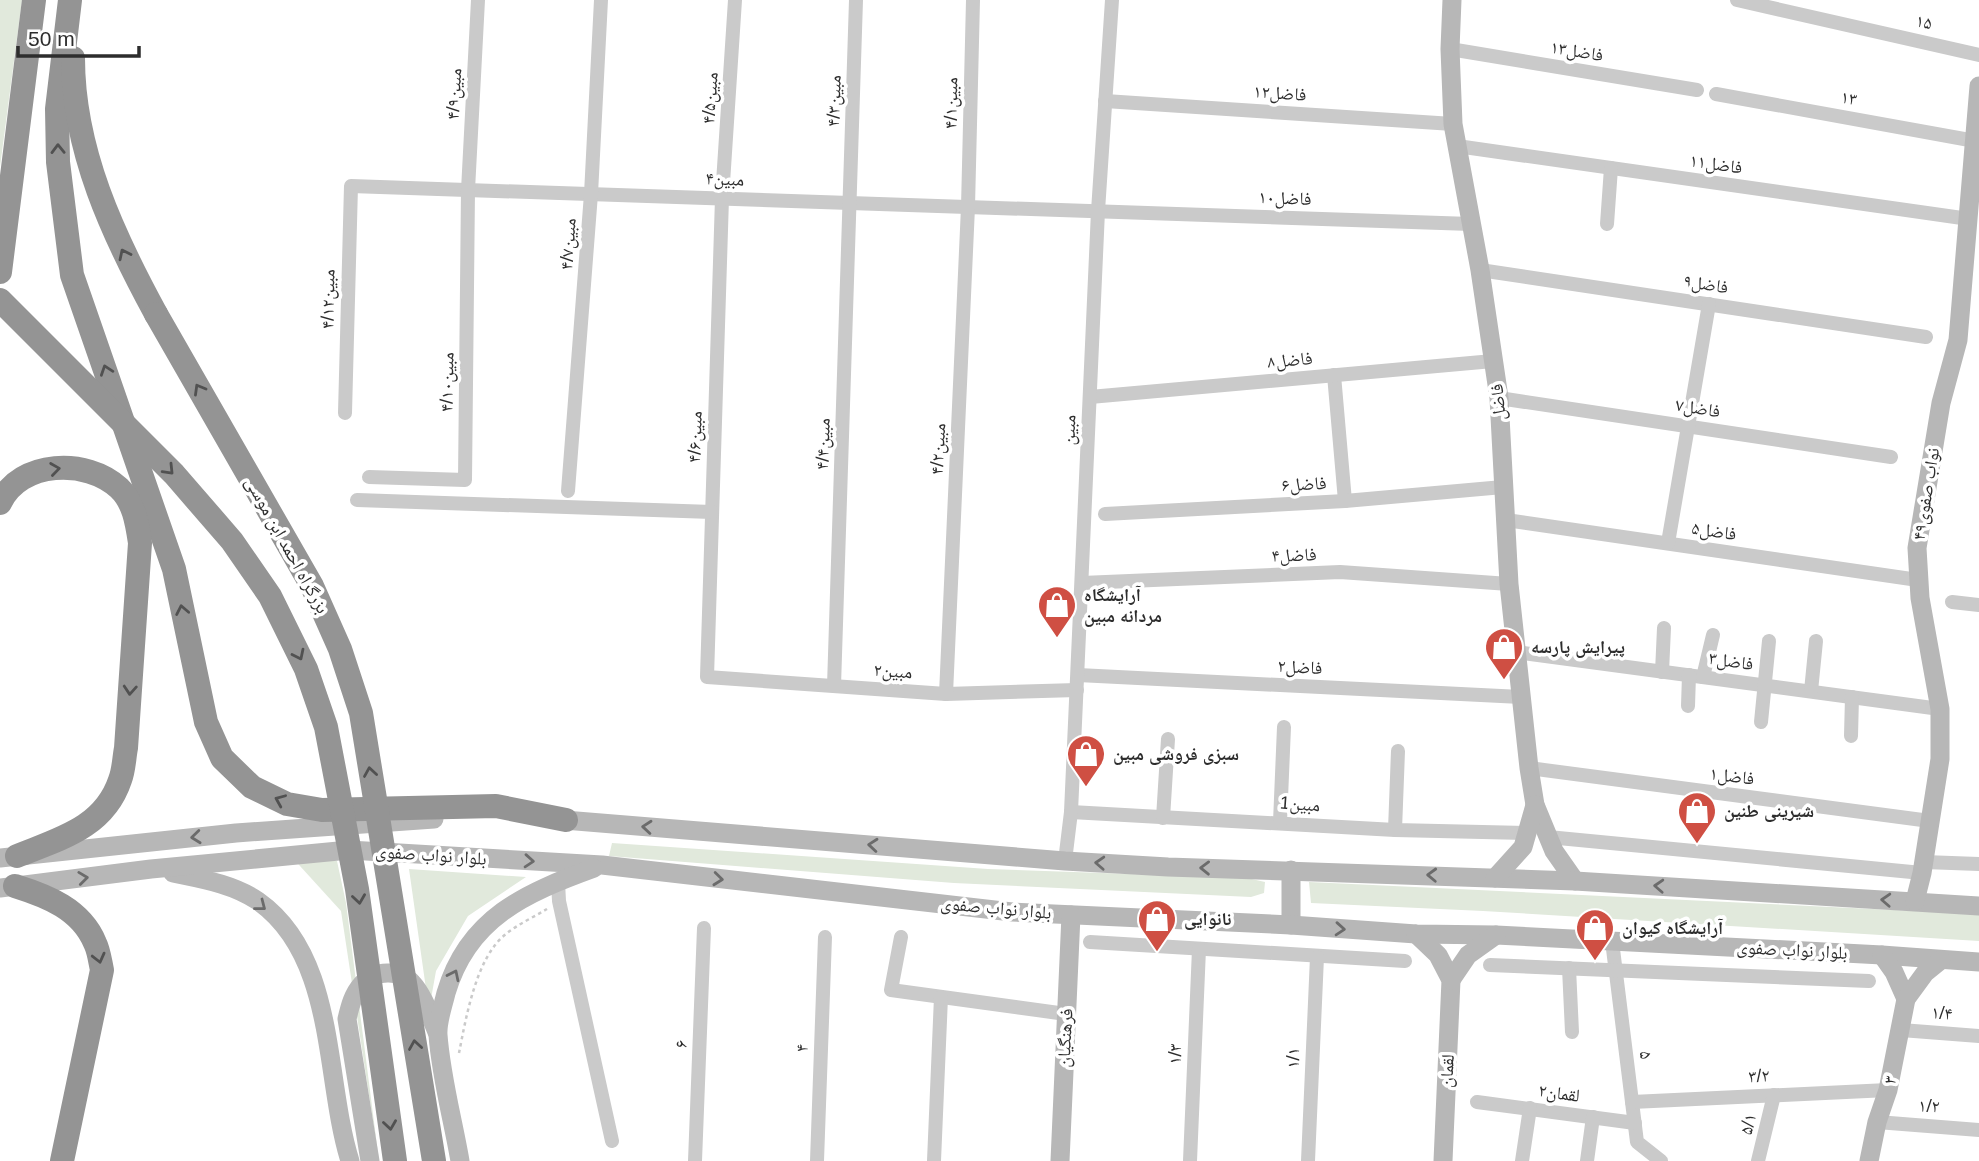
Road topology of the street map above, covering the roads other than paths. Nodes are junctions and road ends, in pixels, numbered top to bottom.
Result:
1 (34, 0) edge
2 (71, 0) edge
3 (478, 0) edge
4 (601, 0) edge
5 (735, 0) edge
6 (856, 0) edge
7 (973, 0) edge
8 (1112, 0) edge
9 (1452, 0) edge
10 (1737, 0) edge
11 (1450, 49) junction
12 (1979, 55) edge
13 (1979, 86) edge
14 (1697, 90) dead end
15 (1716, 94) dead end
16 (1105, 101) junction
17 (1453, 124) junction
18 (1975, 141) junction
19 (1457, 146) junction
20 (1611, 168) junction
21 (1975, 181) edge
22 (351, 186) joint
23 (468, 190) junction
24 (592, 194) junction
25 (722, 198) junction
26 (850, 203) junction
27 (968, 207) junction
28 (1098, 211) junction
29 (1969, 219) junction
30 (1471, 224) junction
31 (1606, 225) dead end
32 (1480, 270) junction
33 (0, 272) edge
34 (0, 300) edge
35 (1709, 304) junction
36 (1926, 337) dead end
37 (1493, 361) junction
38 (1334, 375) junction
39 (1090, 397) junction
40 (1499, 397) junction
41 (345, 413) dead end
42 (1688, 426) junction
43 (1891, 457) dead end
44 (369, 477) dead end
45 (1503, 487) junction
46 (568, 491) dead end
47 (357, 500) dead end
48 (1345, 501) junction
49 (0, 503) edge
50 (712, 512) junction
51 (1105, 514) dead end
52 (1506, 520) junction
53 (1668, 543) junction
54 (1918, 580) junction
55 (1082, 583) junction
56 (1509, 584) junction
57 (1952, 603) dead end
58 (1979, 605) edge
59 (1664, 628) dead end
60 (1713, 635) dead end
61 (1769, 641) dead end
62 (1816, 641) dead end
63 (1516, 652) junction
64 (1662, 672) junction
65 (1696, 676) junction
66 (707, 677) joint
67 (1077, 682) junction
68 (1766, 685) junction
69 (834, 686) junction
70 (1811, 691) junction
71 (946, 694) junction
72 (1521, 697) junction
73 (1852, 697) junction
74 (1688, 706) dead end
75 (1940, 709) junction
76 (1760, 722) dead end
77 (1284, 727) dead end
78 (1851, 736) dead end
79 (1168, 739) dead end
80 (1398, 751) dead end
81 (1529, 768) junction
82 (1535, 805) junction
83 (1071, 812) junction
84 (1163, 818) junction
85 (566, 820) junction
86 (1930, 821) junction
87 (1280, 822) junction
88 (1395, 830) junction
89 (1526, 834) junction
90 (1548, 837) junction
91 (9, 857) edge
92 (1065, 861) junction
93 (1979, 864) edge
94 (602, 865) junction
95 (1923, 867) junction
96 (151, 869) junction
97 (1291, 870) junction
98 (1495, 877) junction
99 (1575, 881) junction
100 (8, 887) edge
101 (559, 891) junction
102 (1914, 901) junction
103 (1979, 906) edge
104 (1071, 915) junction
105 (1291, 925) junction
106 (704, 928) dead end
107 (1416, 934) junction
108 (1496, 935) junction
109 (825, 937) dead end
110 (901, 937) dead end
111 (1612, 941) junction
112 (1090, 942) dead end
113 (1199, 949) junction
114 (1882, 955) junction
115 (1317, 957) junction
116 (1941, 960) junction
117 (1405, 961) dead end
118 (1979, 962) edge
119 (1490, 965) dead end
120 (1569, 968) junction
121 (1616, 969) junction
122 (1451, 980) junction
123 (1869, 981) dead end
124 (941, 997) junction
125 (1906, 999) junction
126 (1066, 1014) junction
127 (1901, 1030) junction
128 (437, 1032) junction
129 (1572, 1032) dead end
130 (1979, 1036) edge
131 (1888, 1090) junction
132 (1774, 1095) junction
133 (1477, 1102) dead end
134 (1632, 1102) junction
135 (1530, 1108) junction
136 (1594, 1117) junction
137 (1877, 1122) junction
138 (1635, 1123) junction
139 (1979, 1130) edge
140 (612, 1141) dead end
141 (62, 1161) edge
142 (350, 1161) edge
143 (370, 1161) edge
144 (395, 1161) edge
145 (434, 1161) edge
146 (460, 1161) edge
147 (695, 1161) edge
148 (709, 1161) edge
149 (817, 1161) edge
150 (934, 1161) edge
151 (1060, 1161) edge
152 (1190, 1161) edge
153 (1308, 1161) edge
154 (1443, 1161) edge
155 (1522, 1161) edge
156 (1587, 1161) edge
157 (1661, 1161) edge
158 (1758, 1161) edge
159 (1869, 1161) edge

1 - 33 highway
85 -> 2 highway
145 -> 2 highway, بزرگراه احمد ابن موسی, bridge
3 - 23 street, ۴/۹مبین
4 - 24 street, ۴/۷مبین
5 - 25 street, ۴/۵مبین
6 - 26 street, ۴/۳مبین
7 - 27 street, ۴/۱مبین
8 - 16 street, مبین
9 - 11 main road, فاضل
10 - 12 street, ۱۵
11 - 14 street, ۱۳فاضل
11 - 17 main road, فاضل
13 - 18 main road, ۴۹نواب صفوی
15 - 18 street, ۱۳
16 - 17 street, ۱۲فاضل
16 - 28 street, مبین
17 - 19 main road, فاضل
18 - 21 main road, ۴۹نواب صفوی
19 - 20 street, ۱۱فاضل
19 - 30 main road, فاضل
20 - 29 street, ۱۱فاضل
20 - 31 street
21 - 29 main road, ۴۹نواب صفوی
22 - 23 street, ۴مبین
22 - 41 street, ۴/۱۲مبین
23 - 24 street, ۴مبین
23 - 44 street, ۴/۱۰مبین
24 - 25 street, ۴مبین
24 - 46 street, ۴/۷مبین
25 - 26 street, ۴مبین
25 - 50 street, ۴/۶مبین
26 - 27 street, ۴مبین
26 - 69 street, ۴/۴مبین
27 - 28 street, ۴مبین
27 - 71 street, ۴/۲مبین
28 - 30 street, ۱۰فاضل
28 - 39 street, مبین
29 - 54 main road, ۴۹نواب صفوی
30 - 32 main road, فاضل
32 - 35 street, ۹فاضل
32 - 37 main road, فاضل
34 -> 144 highway, bridge
35 - 36 street, ۹فاضل
35 - 42 street
37 - 38 street, ۸فاضل
37 - 40 main road, فاضل
38 - 39 street, ۸فاضل
38 - 48 street
39 - 55 street, مبین
40 - 42 street, ۷فاضل
40 - 45 main road, فاضل
42 - 43 street, ۷فاضل
42 - 53 street
45 - 48 street, ۶فاضل
45 - 52 main road, فاضل
47 - 50 street
48 - 51 street, ۶فاضل
49 -> 91 highway
50 - 66 street, ۴/۶مبین
52 - 53 street, ۵فاضل
52 - 56 main road, فاضل
53 - 54 street, ۵فاضل
54 - 75 main road, ۴۹نواب صفوی
55 - 56 street, ۴فاضل
55 - 67 street, مبین
56 - 63 main road, فاضل
57 - 58 street
59 - 64 street
60 - 65 street
61 - 68 street
62 - 70 street
63 - 64 street, ۳فاضل
63 - 72 main road, فاضل
64 - 65 street, ۳فاضل
65 - 68 street, ۳فاضل
65 - 74 street
66 - 69 street, ۲مبین
67 - 71 street, ۲مبین
67 - 72 street, ۲فاضل
67 - 83 street, مبین
68 - 70 street, ۳فاضل
68 - 76 street
69 - 71 street, ۲مبین
70 - 73 street, ۳فاضل
72 - 81 main road, فاضل
73 - 75 street, ۳فاضل
73 - 78 street
75 - 86 main road, ۴۹نواب صفوی
77 - 87 street
79 - 84 street
80 - 88 street
81 - 82 main road, فاضل
81 - 86 street, ۱فاضل
82 - 89 main road, فاضل
82 - 90 main road, فاضل
83 - 84 street, 1مبین
83 - 92 street, مبین
84 - 87 street, 1مبین
85 -> 91 main road, بلوار نواب صفوی
92 -> 85 main road, بلوار نواب صفوی
86 - 95 main road, ۴۹نواب صفوی
87 - 88 street, 1مبین
88 - 89 street, 1مبین
89 - 98 main road, فاضل
90 - 95 street
90 - 99 main road, فاضل
97 -> 92 main road, بلوار نواب صفوی
93 - 95 street
96 -> 94 main road, بلوار نواب صفوی
94 - 101 main road
94 -> 104 main road, بلوار نواب صفوی
95 - 102 main road, ۴۹نواب صفوی
100 -> 96 main road, بلوار نواب صفوی
96 -> 142 main road
98 -> 97 main road, بلوار نواب صفوی
97 - 105 main road
98 - 99 main road, بلوار نواب صفوی
102 -> 99 main road, بلوار نواب صفوی
100 -> 141 highway
128 -> 101 main road
101 - 140 street
102 - 103 main road, بلوار نواب صفوی
104 - 105 main road, بلوار نواب صفوی
104 - 126 main road, فرهنگیان
105 -> 107 main road, بلوار نواب صفوی
106 - 147 street, ۶
107 - 108 main road, بلوار نواب صفوی
107 - 122 main road
108 - 111 main road, بلوار نواب صفوی
108 - 122 main road
109 - 149 street, ۴
110 - 124 street
111 - 114 main road, بلوار نواب صفوی
111 - 121 street, ۵
112 - 113 street
113 - 115 street
113 - 152 street, ۱/۳
114 - 116 main road, بلوار نواب صفوی
114 - 125 main road
115 - 117 street
115 - 153 street, ۱/۱
116 - 118 main road, بلوار نواب صفوی
116 - 125 main road, ۳
119 - 120 street
120 - 121 street
120 - 129 street
121 - 123 street
121 - 134 street, ۵
122 - 154 main road, لقمان
124 - 126 street
124 - 150 street
125 - 127 main road, ۳
126 - 151 main road, فرهنگیان
127 - 130 street, ۱/۴
127 - 131 main road, ۳
128 - 143 main road
128 - 146 main road
131 - 132 street, ۳/۲
131 - 137 main road, ۳
132 - 134 street, ۳/۲
132 - 158 street, ۵/۱
133 - 135 street, ۲لقمان
134 - 138 street, ۵
135 - 136 street, ۲لقمان
135 - 155 street
136 - 138 street, ۲لقمان
136 - 156 street
137 - 139 street, ۱/۲
137 - 159 main road, ۳
138 - 157 street, ۵
147 - 148 street

